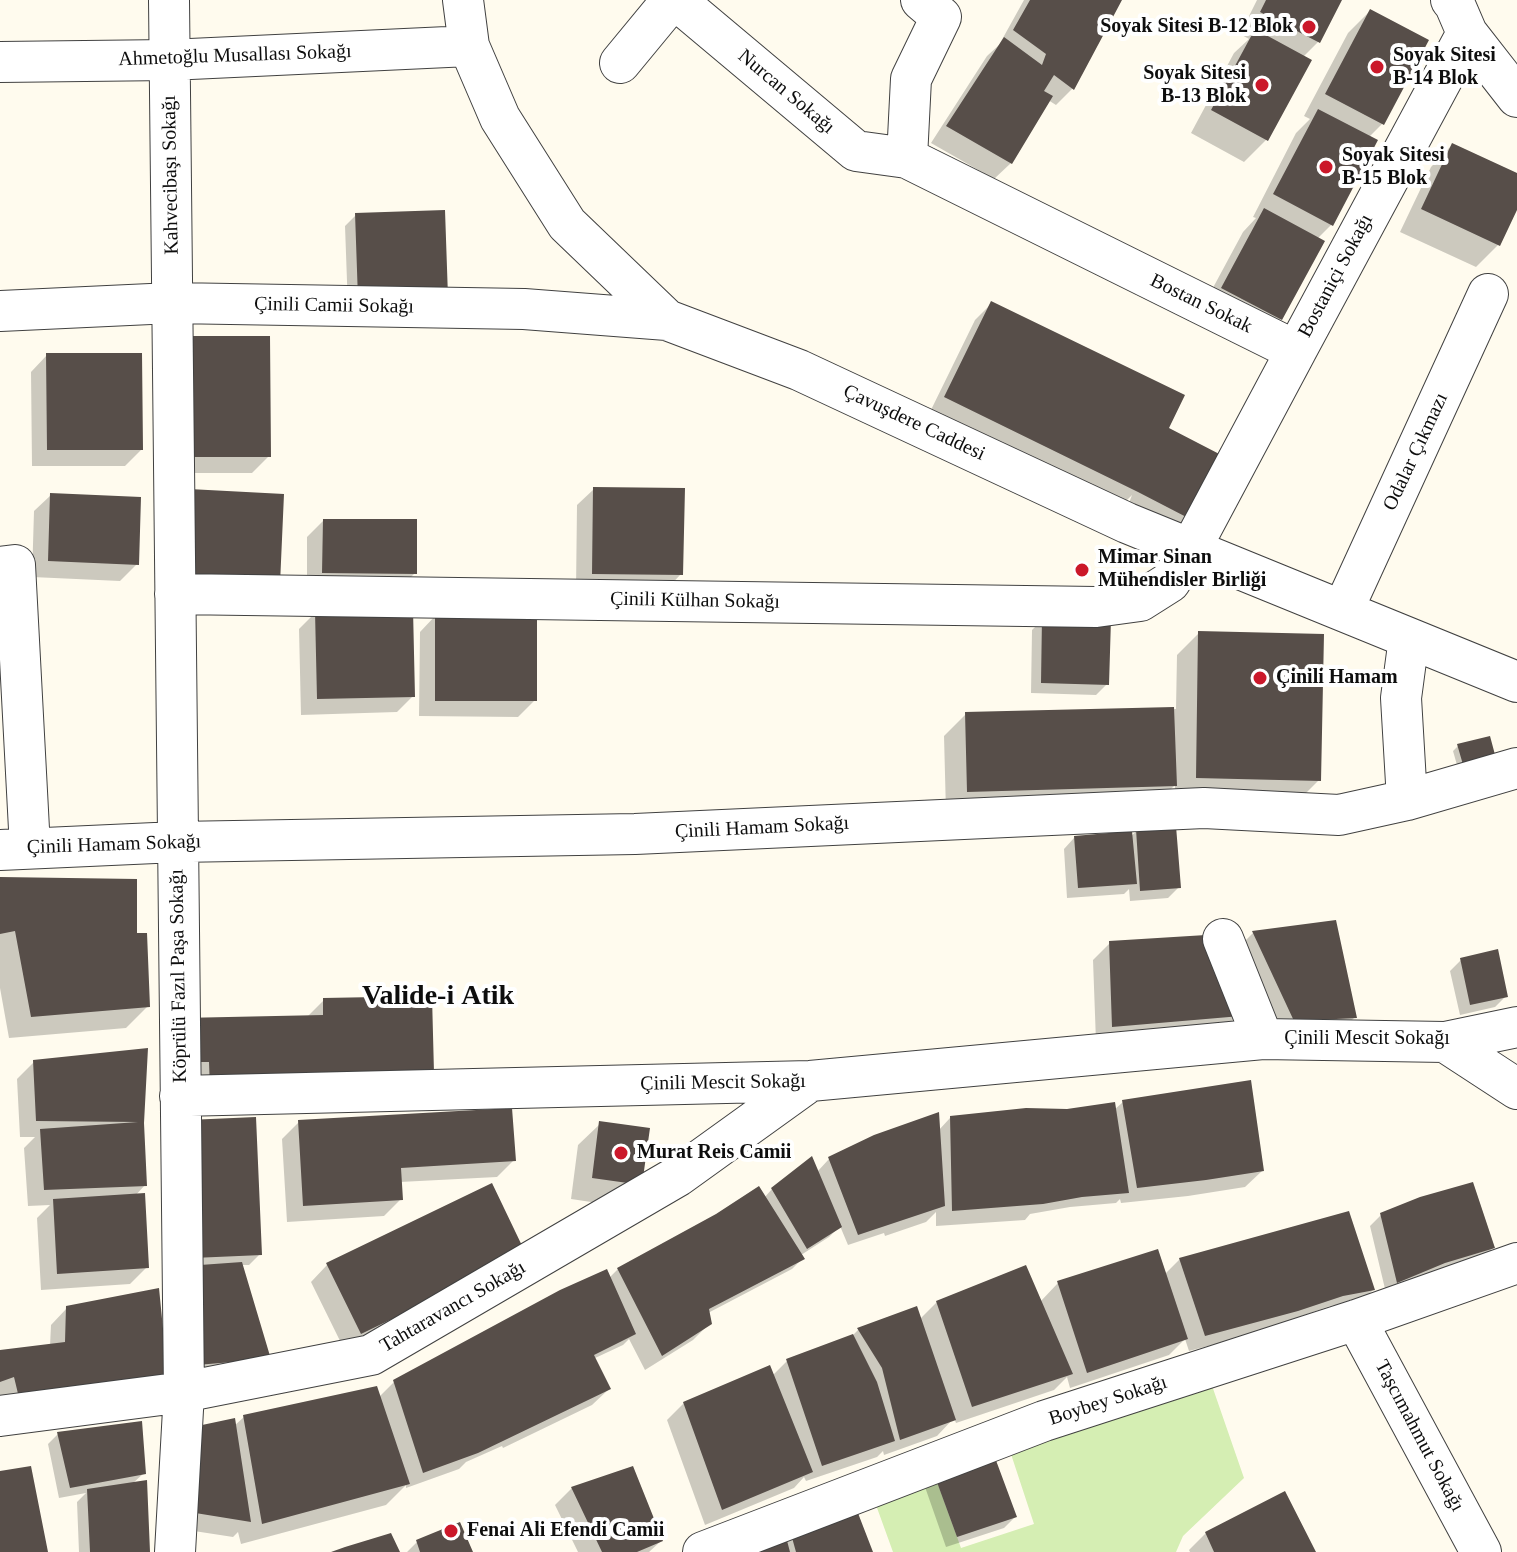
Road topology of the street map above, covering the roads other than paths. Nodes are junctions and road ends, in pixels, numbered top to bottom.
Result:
1 (169, 0) edge
2 (463, 0) edge
3 (674, 0) edge
4 (931, 9) edge
5 (1457, 9) edge
6 (469, 46) junction
7 (169, 60) junction
8 (0, 62) edge
9 (620, 63) dead end
10 (1517, 97) edge
11 (907, 158) junction
12 (1488, 294) dead end
13 (172, 303) junction
14 (0, 311) edge
15 (667, 320) junction
16 (1296, 351) junction
17 (1191, 548) junction
18 (0, 567) edge
19 (175, 594) junction
20 (1343, 610) junction
21 (1409, 638) junction
22 (1517, 682) edge
23 (1517, 768) edge
24 (1407, 800) junction
25 (177, 842) junction
26 (15, 849) edge
27 (1223, 939) dead end
28 (1517, 1027) edge
29 (1263, 1039) junction
30 (1445, 1042) junction
31 (810, 1081) junction
32 (1517, 1089) edge
33 (180, 1096) junction
34 (1517, 1263) edge
35 (1356, 1320) junction
36 (184, 1392) junction
37 (0, 1416) edge
38 (1469, 1548) edge
39 (175, 1552) edge
40 (703, 1552) edge

1 - 7 street, Kahvecibaşı Sokağı
2 - 6 street, Çavuşdere Caddesi
3 - 9 street
3 - 11 street, Nurcan Sokağı
4 - 11 street
5 - 10 street
5 - 16 street, Bostaniçi Sokağı
6 - 7 street, Ahmetoğlu Musallası Sokağı
6 - 15 street, Çavuşdere Caddesi
7 - 8 street, Ahmetoğlu Musallası Sokağı
7 - 13 street, Kahvecibaşı Sokağı
11 - 16 street, Bostan Sokak
12 - 20 street, Odalar Çıkmazı
13 - 14 street, Çinili Camii Sokağı
13 - 15 street, Çinili Camii Sokağı
13 - 19 street, Köprülü Fazıl Paşa Sokağı
15 - 17 street, Çavuşdere Caddesi
16 - 17 street
17 - 19 street, Çinili Külhan Sokağı
17 - 20 street, Çavuşdere Caddesi
18 - 26 street
19 - 25 street, Köprülü Fazıl Paşa Sokağı
20 - 21 street, Çavuşdere Caddesi
21 - 22 street, Çavuşdere Caddesi
21 - 24 street
23 - 24 street, Çinili Hamam Sokağı
24 - 25 street, Çinili Hamam Sokağı
25 - 26 street, Çinili Hamam Sokağı
25 - 33 street, Köprülü Fazıl Paşa Sokağı
27 - 29 street, Çinili Mescit Sokağı
28 - 30 street, Çinili Mescit Sokağı
29 - 30 street, Çinili Mescit Sokağı
29 - 31 street, Çinili Mescit Sokağı
30 - 32 street
31 - 33 street, Çinili Mescit Sokağı
31 - 36 street, Tahtaravancı Sokağı
33 - 36 street, Köprülü Fazıl Paşa Sokağı
34 - 35 street, Boybey Sokağı
35 - 38 street, Taşcımahmut Sokağı
35 - 40 street, Boybey Sokağı
36 - 37 street, Tahtaravancı Sokağı
36 - 39 street, Köprülü Fazıl Paşa Sokağı

